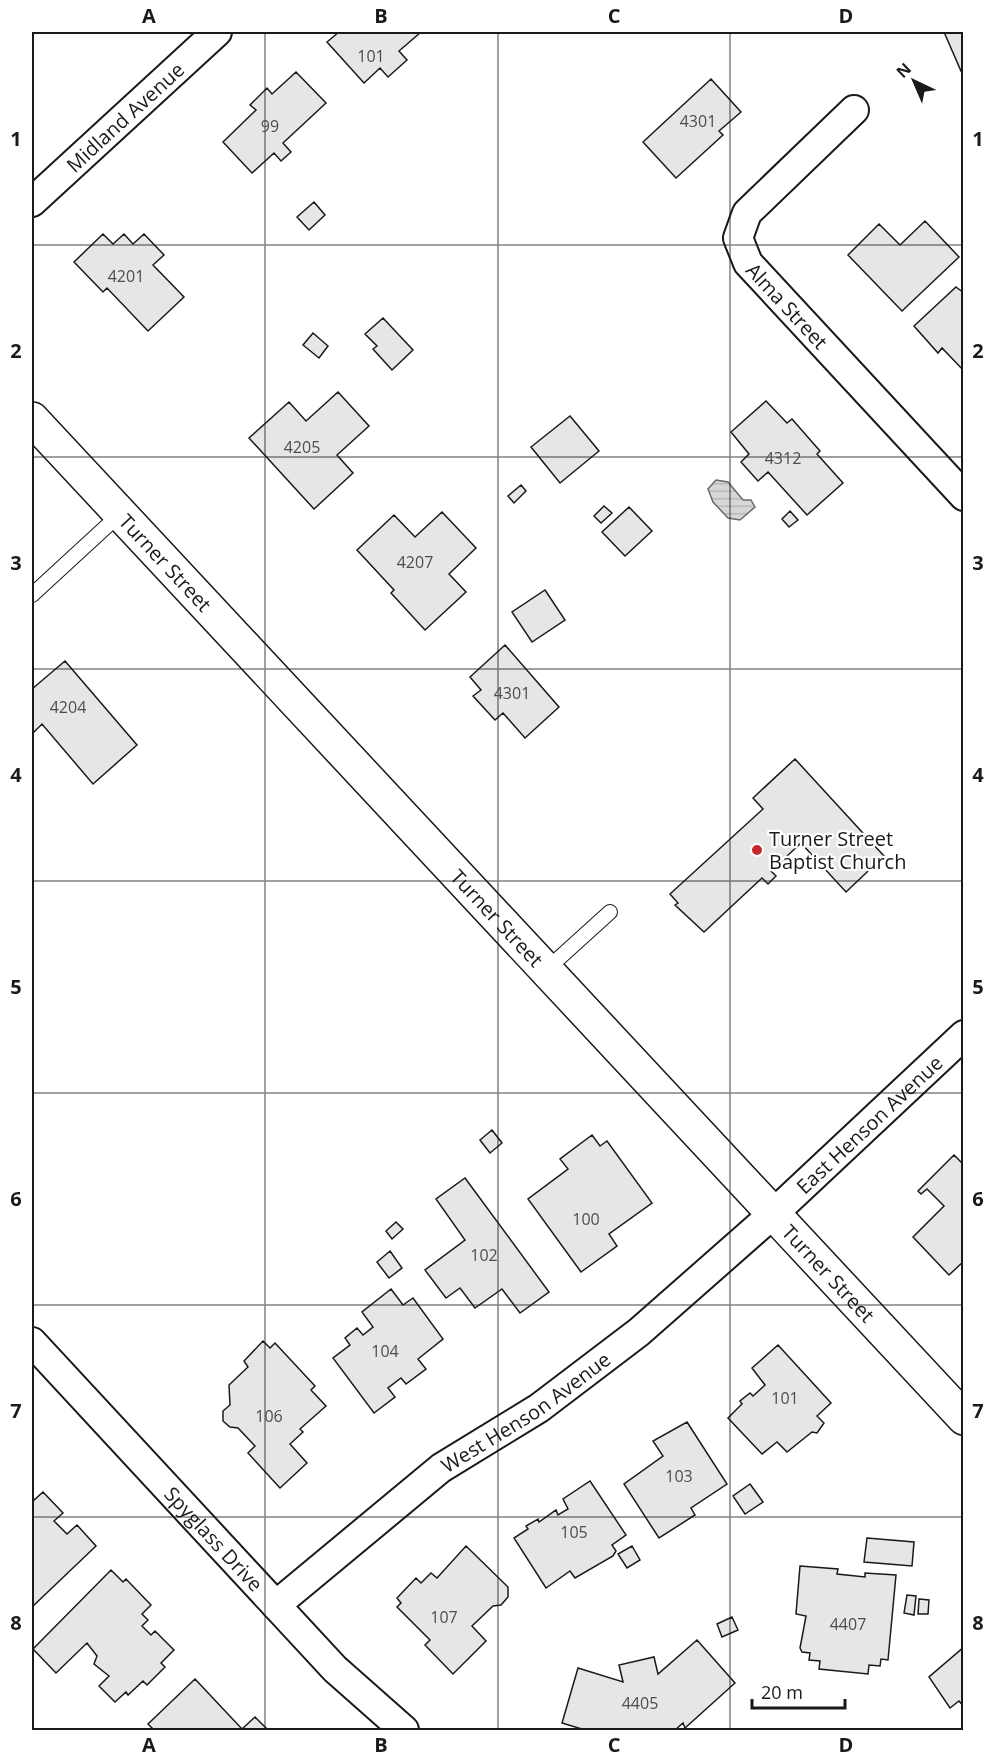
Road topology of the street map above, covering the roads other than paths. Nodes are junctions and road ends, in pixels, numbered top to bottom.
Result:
1 (217, 32) edge
2 (854, 110) dead end
3 (32, 202) edge
4 (32, 419) edge
5 (963, 495) edge
6 (120, 514) junction
7 (32, 595) edge
8 (610, 912) dead end
9 (546, 970) junction
10 (963, 1035) edge
11 (773, 1214) junction
12 (32, 1342) edge
13 (963, 1418) edge
14 (276, 1605) junction
15 (404, 1731) edge

1 - 3 street, Midland Avenue
2 - 5 street, Alma Street
4 - 6 street, Turner Street
6 - 7 lane
6 - 9 street, Turner Street
8 - 9 lane
9 - 11 street, Turner Street
10 - 11 street, East Henson Avenue
11 - 13 street, Turner Street
11 - 14 street, West Henson Avenue
12 - 14 street, Spyglass Drive
14 - 15 street, Spyglass Drive

